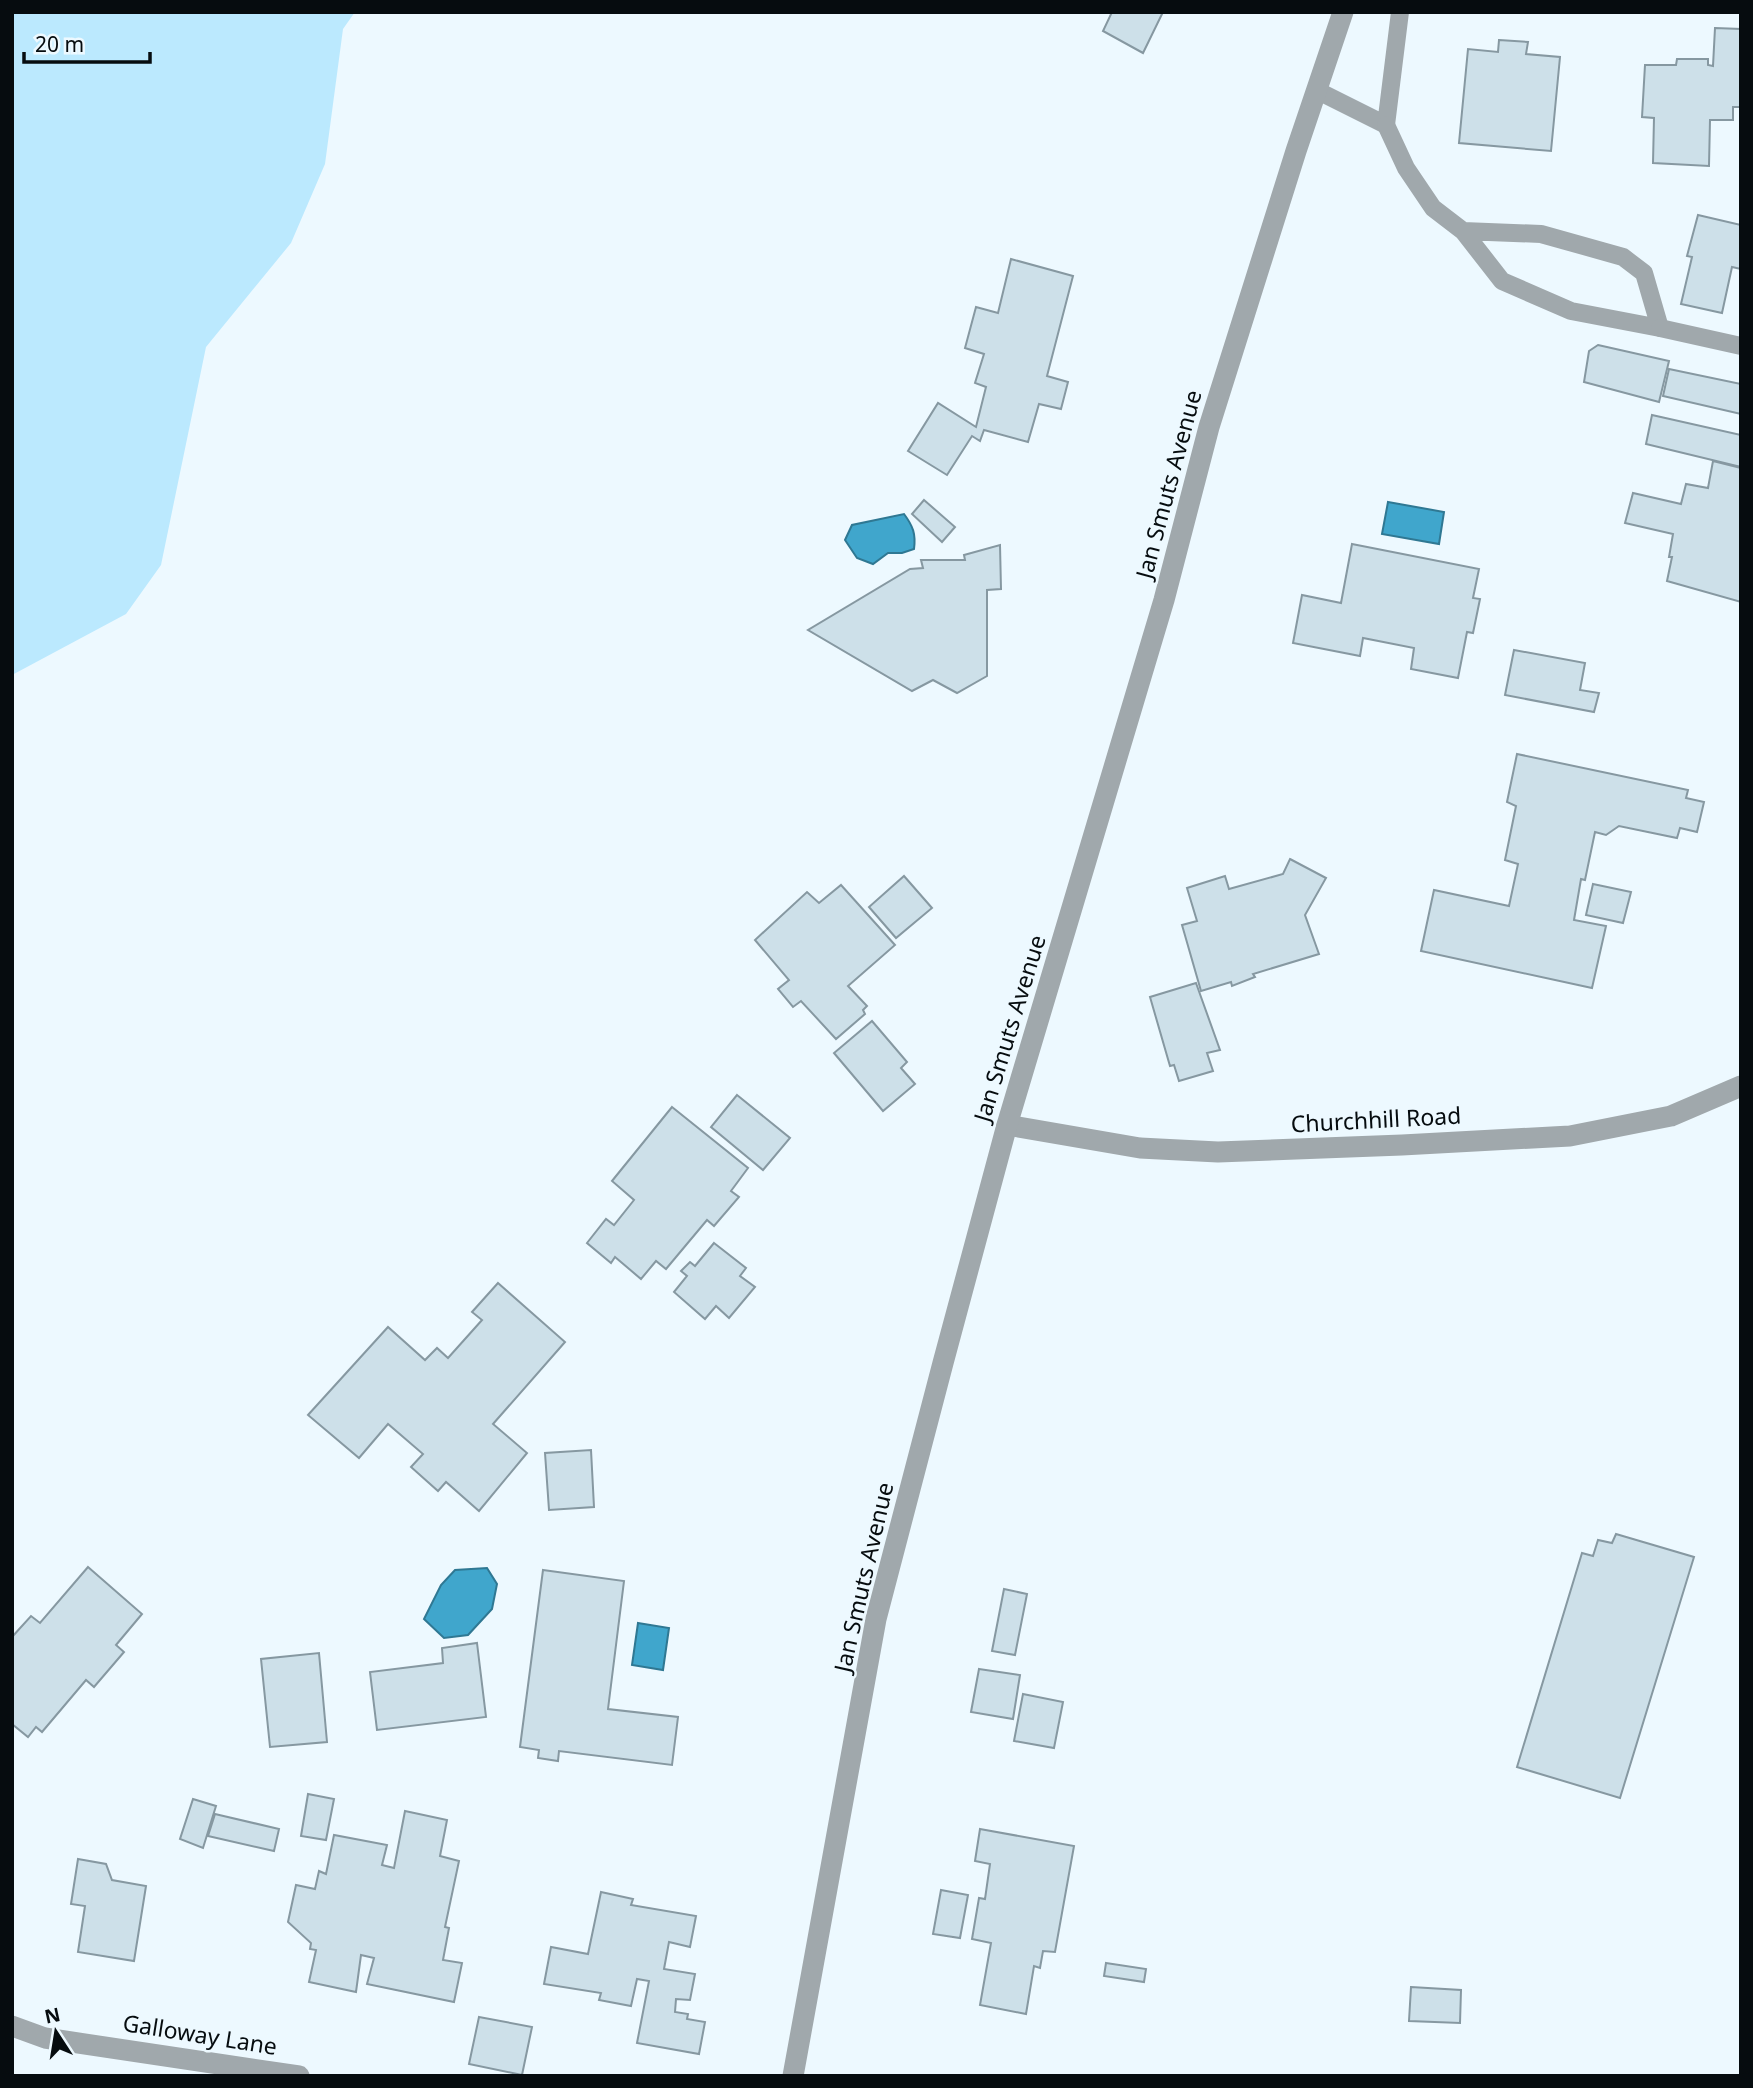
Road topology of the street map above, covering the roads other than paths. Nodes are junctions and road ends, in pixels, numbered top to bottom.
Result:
1 (1343, 12) edge
2 (1400, 12) edge
3 (1316, 90) junction
4 (1387, 125) junction
5 (1463, 231) junction
6 (1660, 328) junction
7 (1741, 346) edge
8 (1741, 1086) edge
9 (1007, 1125) junction
10 (12, 2026) edge
11 (299, 2076) edge
12 (793, 2076) edge

1 - 3 street, Jan Smuts Avenue
2 - 4 lane
3 - 4 lane
3 - 9 street, Jan Smuts Avenue
4 - 5 lane
5 - 6 lane
5 - 6 lane
6 - 7 lane
8 - 9 street, Churchhill Road
9 - 12 street, Jan Smuts Avenue
10 - 11 street, Galloway Lane

